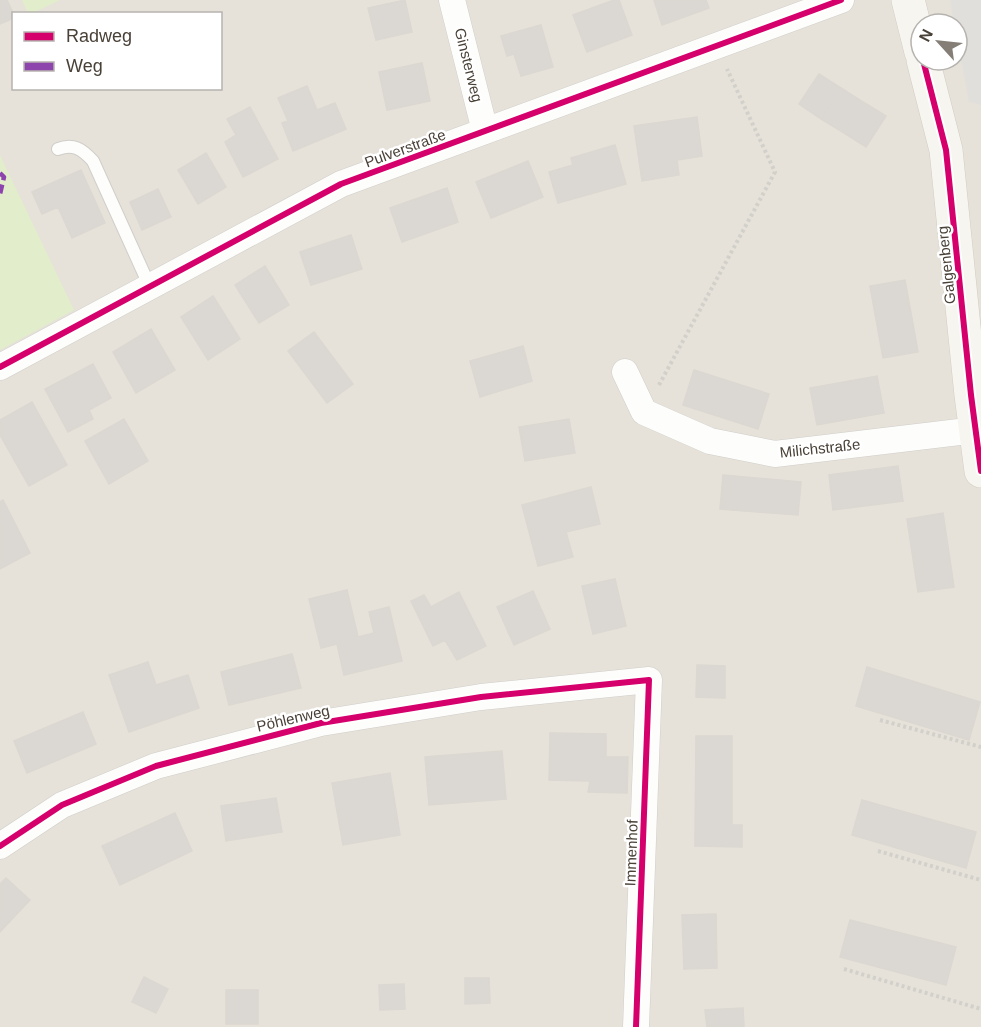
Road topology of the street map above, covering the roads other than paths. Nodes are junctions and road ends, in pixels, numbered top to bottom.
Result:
1 (452, 0) edge
2 (841, 0) edge
3 (926, 72) edge
4 (485, 131) junction
5 (58, 149) dead end
6 (150, 287) junction
7 (973, 343) edge
8 (0, 368) edge
9 (625, 372) dead end
10 (976, 430) junction
11 (981, 471) edge
12 (649, 680) joint
13 (0, 846) edge
14 (636, 1027) edge

1 - 4 street, Ginsterweg
2 - 4 street, Pulverstraße
3 - 7 street, Galgenberg
4 - 6 street, Pulverstraße
5 - 6 lane
6 - 8 street, Pulverstraße
7 - 10 street, Galgenberg
9 - 10 street, Milichstraße
10 - 11 street, Galgenberg
12 - 13 street, Pöhlenweg
12 - 14 street, Immenhof

